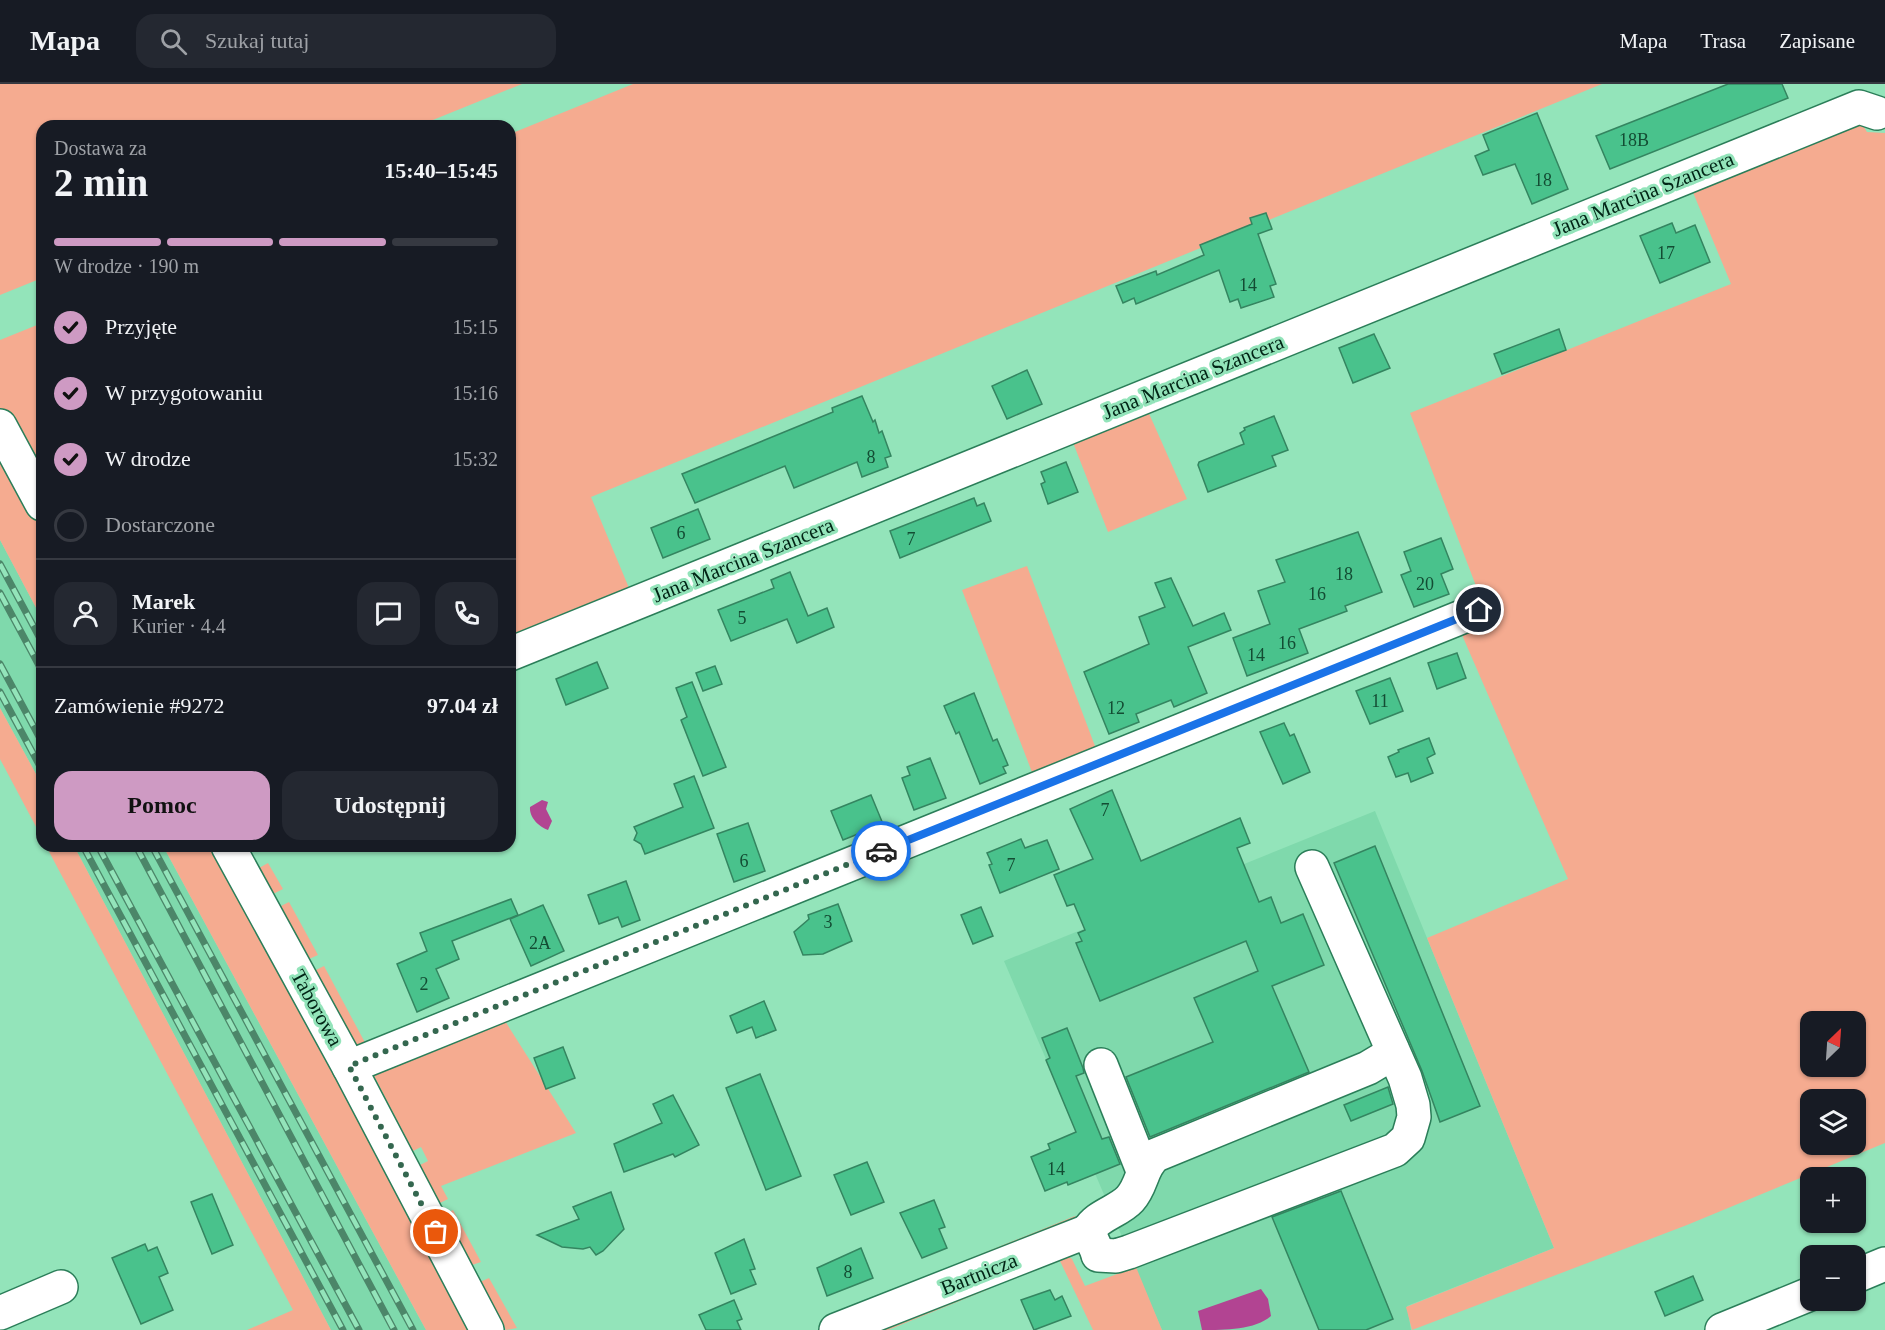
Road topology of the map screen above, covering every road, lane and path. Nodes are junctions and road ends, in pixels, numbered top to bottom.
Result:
1 (1877, 113) dead end
2 (0, 426) edge
3 (36, 493) edge
4 (1479, 610) dead end
5 (516, 652) edge
6 (231, 852) edge
7 (1312, 867) dead end
8 (1392, 1048) junction
9 (1101, 1065) dead end
10 (349, 1066) junction
11 (1143, 1171) junction
12 (1096, 1250) junction
13 (1885, 1264) edge
14 (1866, 1272) edge
15 (62, 1287) dead end
16 (1800, 1298) edge
17 (0, 1313) edge
18 (487, 1330) edge
19 (836, 1330) edge
20 (1722, 1330) edge

1 - 5 street, Jana Marcina Szancera
2 - 3 street
4 - 10 street
6 - 10 street, Taborowa
7 - 8 street
8 - 11 street
8 - 12 street
9 - 11 street
10 - 18 street, Taborowa
11 - 12 street
12 - 19 street, Bartnicza
13 - 14 street
15 - 17 street
16 - 20 street

